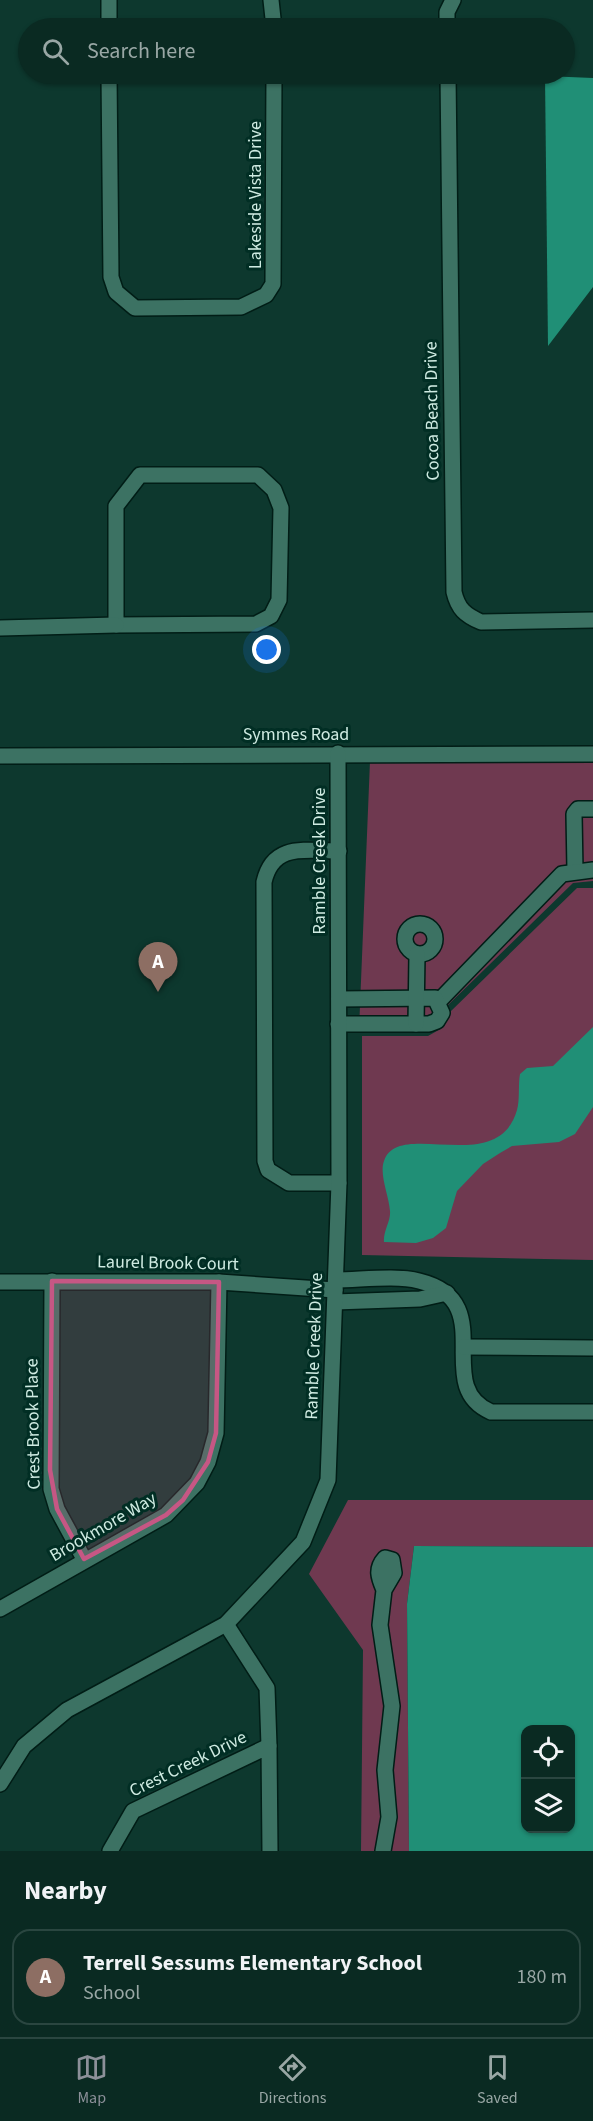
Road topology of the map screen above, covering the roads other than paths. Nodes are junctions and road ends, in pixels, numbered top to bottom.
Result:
1 (109, 0) edge
2 (271, 0) edge
3 (453, 0) edge
4 (109, 18) edge
5 (273, 18) edge
6 (447, 18) edge
7 (109, 84) edge
8 (274, 84) edge
9 (448, 84) edge
10 (593, 620) edge
11 (116, 625) junction
12 (0, 628) edge
13 (338, 753) junction
14 (593, 754) edge
15 (0, 756) edge
16 (593, 809) edge
17 (339, 851) junction
18 (593, 870) edge
19 (575, 871) junction
20 (417, 954) dead end
21 (417, 997) junction
22 (339, 999) junction
23 (438, 1002) junction
24 (417, 1023) junction
25 (338, 1024) junction
26 (339, 1183) junction
27 (52, 1281) junction
28 (0, 1282) edge
29 (219, 1282) junction
30 (335, 1291) junction
31 (447, 1293) junction
32 (464, 1347) junction
33 (593, 1348) edge
34 (593, 1412) edge
35 (84, 1559) junction
36 (384, 1590) dead end
37 (0, 1609) edge
38 (226, 1624) junction
39 (269, 1746) junction
40 (0, 1784) edge
41 (110, 1851) edge
42 (270, 1851) edge
43 (383, 1851) edge

1 - 4 street
2 - 5 street
3 - 6 street
7 - 8 street, Lakeside Vista Drive
9 - 10 street, Cocoa Beach Drive
11 - 11 street
11 - 12 street
13 - 14 street, Symmes Road
13 - 15 street, Symmes Road
13 - 17 street, Ramble Creek Drive
16 - 19 street
17 - 22 street, Ramble Creek Drive
17 - 26 street
18 - 19 street
19 - 23 street
20 - 21 street
21 - 22 street
21 - 23 street
21 - 24 street
22 - 25 street, Ramble Creek Drive
23 - 24 street
24 - 25 street
25 - 26 street, Ramble Creek Drive
26 - 30 street, Ramble Creek Drive
27 - 28 street, Laurel Brook Court
27 - 29 street, Laurel Brook Court
27 - 35 street, Crest Brook Place
29 - 30 street, Laurel Brook Court
29 - 35 street, Brookmore Way
30 - 31 street, Laurel Brook Court
30 - 31 street, Laurel Brook Court
30 - 38 street, Ramble Creek Drive
31 - 32 street
32 - 33 street
32 - 34 street
35 - 37 street, Brookmore Way
36 - 43 street
38 - 39 street, Crest Creek Drive
38 - 40 street, Ramble Creek Drive
39 - 41 street, Crest Creek Drive
39 - 42 street, Crest Creek Drive

